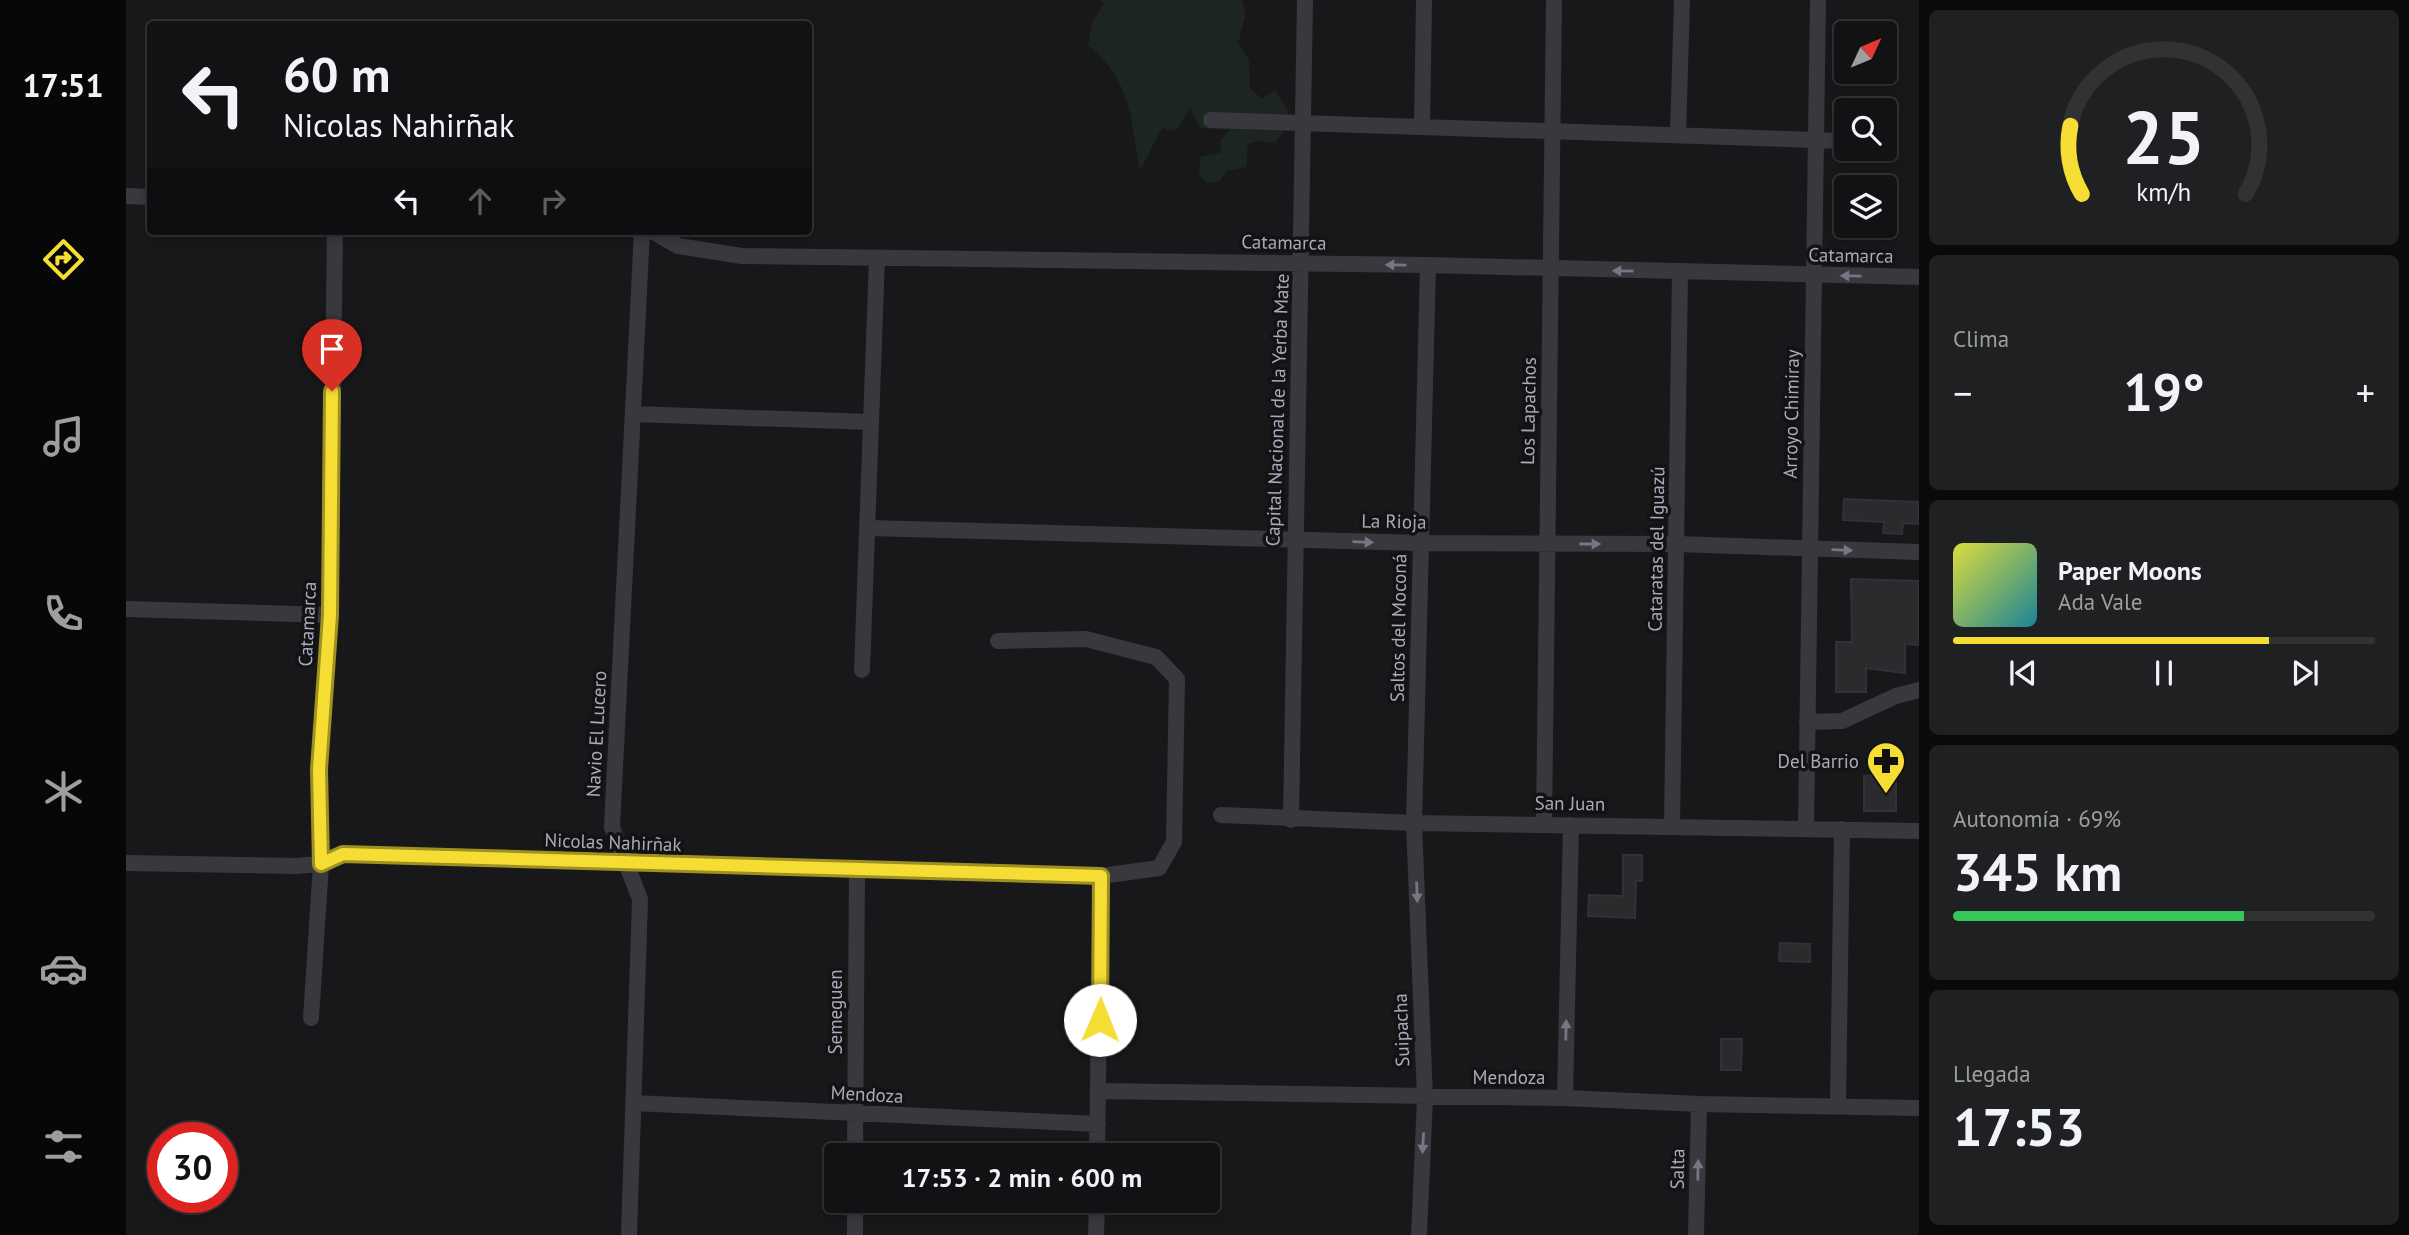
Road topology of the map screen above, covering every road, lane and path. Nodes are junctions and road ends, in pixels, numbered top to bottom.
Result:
1 (1304, 0) edge
2 (1424, 0) edge
3 (1554, 0) edge
4 (1682, 0) edge
5 (1818, 0) edge
6 (1211, 120) dead end
7 (1303, 125) junction
8 (1422, 127) junction
9 (1552, 131) junction
10 (1678, 135) junction
11 (1816, 140) junction
12 (1834, 141) edge
13 (126, 195) edge
14 (147, 197) edge
15 (335, 235) edge
16 (642, 235) edge
17 (659, 235) edge
18 (877, 258) junction
19 (1302, 263) junction
20 (1428, 265) junction
21 (1552, 269) junction
22 (1679, 272) junction
23 (1814, 275) junction
24 (1919, 277) edge
25 (633, 414) junction
26 (871, 422) junction
27 (867, 528) junction
28 (1294, 540) junction
29 (1421, 543) junction
30 (1546, 544) junction
31 (1677, 544) junction
32 (1811, 549) junction
33 (1919, 552) edge
34 (126, 609) edge
35 (330, 615) junction
36 (998, 641) dead end
37 (862, 670) dead end
38 (1919, 690) edge
39 (1807, 722) junction
40 (1221, 815) dead end
41 (1291, 820) junction
42 (1415, 823) junction
43 (1544, 824) junction
44 (1571, 825) junction
45 (1672, 826) junction
46 (1806, 828) junction
47 (1842, 829) junction
48 (1919, 831) edge
49 (126, 863) edge
50 (625, 863) junction
51 (321, 864) junction
52 (857, 870) junction
53 (1101, 876) junction
54 (311, 1018) dead end
55 (1098, 1091) junction
56 (1425, 1098) junction
57 (1565, 1098) junction
58 (634, 1104) junction
59 (1699, 1104) junction
60 (1838, 1105) junction
61 (1919, 1108) edge
62 (855, 1115) junction
63 (1098, 1124) junction
64 (855, 1143) edge
65 (1097, 1143) edge
66 (855, 1213) edge
67 (1097, 1213) edge
68 (629, 1235) edge
69 (855, 1235) edge
70 (1096, 1235) edge
71 (1419, 1235) edge
72 (1696, 1235) edge

1 - 7 street, Capital Nacional de la Yerba Mate
2 - 8 street
3 - 9 street, Los Lapachos
4 - 10 street
5 - 11 street, Arroyo Chimiray
6 - 7 street
7 - 8 street
7 - 19 street, Capital Nacional de la Yerba Mate
8 - 9 street
9 - 10 street
9 - 21 street, Los Lapachos
10 - 11 street
11 - 12 street
11 - 23 street, Arroyo Chimiray
13 - 14 street
15 - 35 street, Catamarca
16 - 25 street, Navio El Lucero
17 - 18 street, Catamarca
18 - 19 street, Catamarca
18 - 26 street
20 -> 19 street, Catamarca
19 - 28 street, Capital Nacional de la Yerba Mate
20 - 21 street, Catamarca
20 - 29 street, Saltos del Moconá
22 -> 21 street, Catamarca
21 - 30 street, Los Lapachos
22 - 23 street, Catamarca
22 - 31 street, Cataratas del Iguazú
24 -> 23 street, Catamarca
23 - 32 street, Arroyo Chimiray
25 - 26 street
25 - 50 street, Navio El Lucero
26 - 27 street
27 - 28 street, La Rioja
27 - 37 street
28 -> 29 street, La Rioja
28 - 41 street, Capital Nacional de la Yerba Mate
29 - 30 street, La Rioja
29 - 42 street, Saltos del Moconá
30 -> 31 street, La Rioja
30 - 43 street, Los Lapachos
31 - 32 street, La Rioja
31 - 45 street, Cataratas del Iguazú
32 -> 33 street, La Rioja
32 - 39 street, Arroyo Chimiray
34 - 35 street
35 - 51 street, Catamarca
36 - 53 street, Nicolas Nahirñak
38 - 39 street
39 - 46 street, Arroyo Chimiray
40 - 41 street, San Juan
41 - 42 street, San Juan
42 - 43 street, San Juan
42 -> 56 street, Suipacha
43 - 44 street, San Juan
44 - 45 street, San Juan
57 -> 44 street
45 - 46 street, San Juan
46 - 47 street, San Juan
47 - 48 street, San Juan
47 - 60 street
49 - 51 street, Nicolas Nahirñak
50 - 51 street, Nicolas Nahirñak
50 - 52 street, Nicolas Nahirñak
50 - 58 street, Navio El Lucero
51 - 54 street, Catamarca
52 - 53 street, Nicolas Nahirñak
52 - 62 street, Semeguen
53 - 55 street
55 - 56 street, Mendoza
55 - 63 street
56 - 57 street, Mendoza
56 -> 71 street, Suipacha
57 - 59 street, Mendoza
58 - 62 street, Mendoza
58 - 68 street, Navio El Lucero
59 - 60 street, Mendoza
72 -> 59 street, Salta
60 - 61 street, Mendoza
62 - 63 street, Mendoza
62 - 64 street, Semeguen
63 - 65 street
66 - 69 street
67 - 70 street

